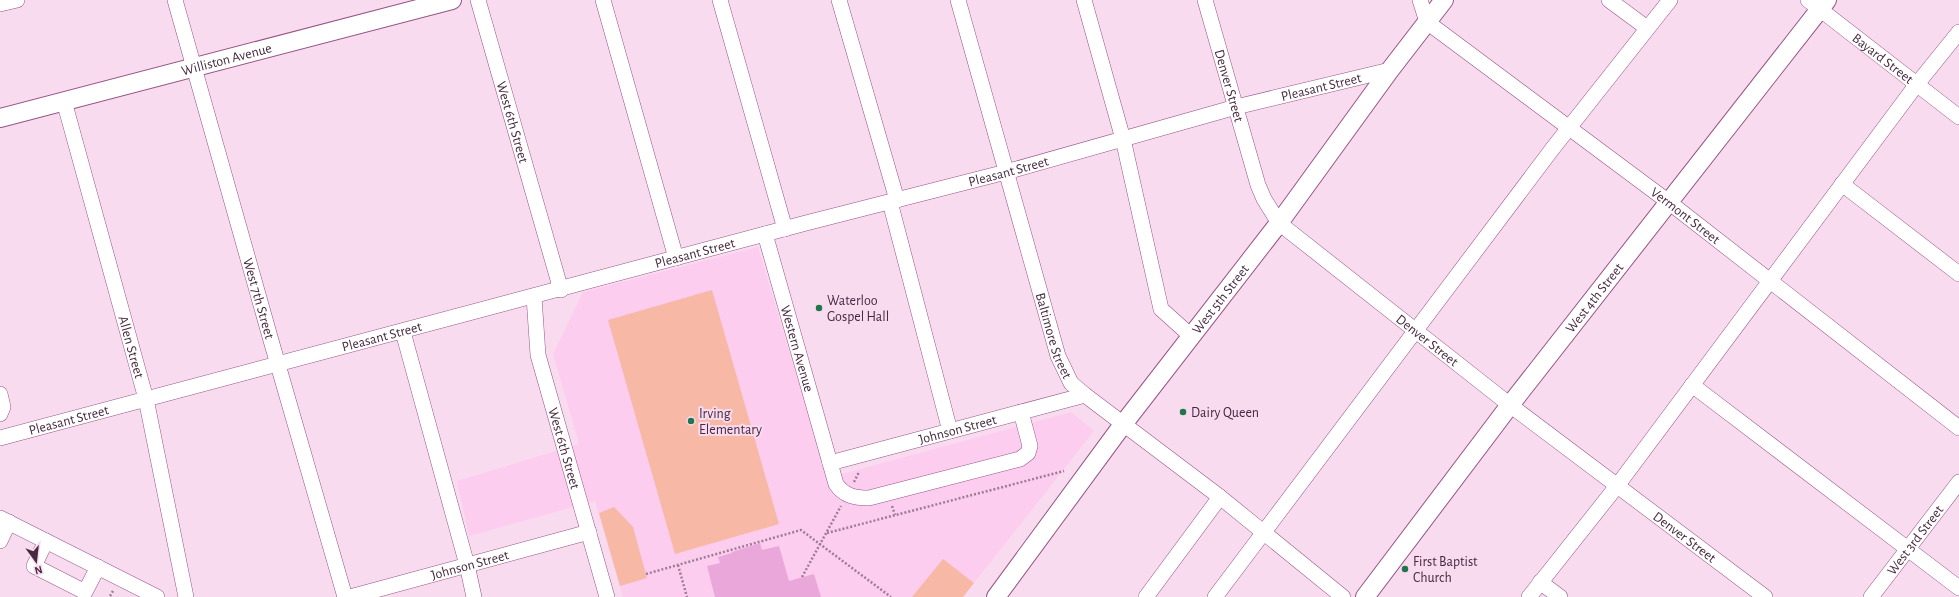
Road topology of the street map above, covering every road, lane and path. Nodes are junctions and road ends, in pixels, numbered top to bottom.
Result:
1 (17, 0) edge
2 (175, 0) edge
3 (452, 0) edge
4 (478, 0) edge
5 (603, 0) edge
6 (720, 0) edge
7 (839, 0) edge
8 (958, 0) edge
9 (1084, 0) edge
10 (1205, 0) edge
11 (1420, 0) edge
12 (1444, 0) edge
13 (1609, 0) edge
14 (1670, 0) edge
15 (1818, 3) edge
16 (0, 4) edge
17 (1427, 22) junction
18 (1647, 28) junction
19 (1959, 32) edge
20 (194, 67) junction
21 (1390, 70) junction
22 (1917, 84) junction
23 (64, 101) junction
24 (1236, 107) junction
25 (1959, 117) edge
26 (0, 118) edge
27 (1568, 128) junction
28 (1123, 139) junction
29 (1006, 172) junction
30 (1842, 184) junction
31 (894, 201) junction
32 (1670, 203) junction
33 (1279, 223) junction
34 (785, 229) junction
35 (765, 234) junction
36 (676, 258) junction
37 (1959, 274) edge
38 (1770, 281) junction
39 (561, 290) junction
40 (534, 297) junction
41 (1415, 330) junction
42 (403, 332) junction
43 (1191, 336) junction
44 (278, 364) junction
45 (1692, 385) junction
46 (0, 394) edge
47 (1085, 395) junction
48 (146, 399) junction
49 (1510, 405) junction
50 (1021, 412) junction
51 (0, 414) edge
52 (1124, 423) junction
53 (1959, 428) edge
54 (950, 431) junction
55 (0, 438) edge
56 (830, 463) junction
57 (1064, 471) dead end
58 (859, 472) dead end
59 (1959, 482) edge
60 (1617, 486) junction
61 (847, 494) junction
62 (1220, 497) junction
63 (4, 520) edge
64 (589, 532) junction
65 (827, 533) junction
66 (1263, 533) junction
67 (0, 541) edge
68 (46, 541) junction
69 (820, 543) junction
70 (1908, 549) junction
71 (467, 565) junction
72 (678, 565) junction
73 (98, 567) junction
74 (646, 574) dead end
75 (802, 578) dead end
76 (1540, 582) junction
77 (1959, 588) edge
78 (157, 597) edge
79 (186, 597) edge
80 (345, 597) edge
81 (350, 597) edge
82 (474, 597) edge
83 (607, 597) edge
84 (687, 597) edge
85 (891, 597) edge
86 (996, 597) edge
87 (1146, 597) edge
88 (1215, 597) edge
89 (1343, 597) edge
90 (1365, 597) edge
91 (1529, 597) edge
92 (1560, 597) edge
93 (1765, 597) edge
94 (1871, 597) edge

1 - 16 street
2 - 20 street, West 7th Street
3 - 20 main road, Williston Avenue
4 - 39 street, West 6th Street
5 - 36 street
6 - 34 street
7 - 31 street
8 - 29 street, Baltimore Street
9 - 28 street
10 - 24 street, Denver Street
11 - 17 street
12 - 17 main road, West 5th Street
13 - 18 street
14 - 18 street
15 - 22 street, Bayard Street
15 - 32 main road, West 4th Street
17 - 21 main road, West 5th Street
17 - 27 street, Vermont Street
18 - 27 street
19 - 22 street
20 - 23 main road, Williston Avenue
20 - 44 street, West 7th Street
21 - 24 street, Pleasant Street
21 - 33 main road, West 5th Street
22 - 25 street, Bayard Street
22 - 30 street
23 - 26 main road, Williston Avenue
23 - 48 street, Allen Street
24 - 28 street, Pleasant Street
24 - 33 street, Denver Street
27 - 32 street, Vermont Street
27 - 41 street
28 - 29 street, Pleasant Street
28 - 43 street
29 - 31 street, Pleasant Street
29 - 47 street, Baltimore Street
30 - 37 street
30 - 38 street
31 - 34 street, Pleasant Street
31 - 54 street
32 - 38 street, Vermont Street
32 - 49 main road, West 4th Street
33 - 41 street, Denver Street
33 - 43 main road, West 5th Street
34 - 35 street, Pleasant Street
35 - 36 street, Pleasant Street
35 - 56 street, Western Avenue
36 - 39 street, Pleasant Street
38 - 45 street
38 - 53 street, Vermont Street
39 - 40 street, Pleasant Street
40 - 42 street, Pleasant Street
40 - 64 street, West 6th Street
41 - 49 street, Denver Street
41 - 66 street
42 - 44 street, Pleasant Street
42 - 71 street
43 - 52 main road, West 5th Street
44 - 48 street, Pleasant Street
44 - 80 street, West 7th Street
45 - 60 street
45 - 70 street
46 - 51 street
47 - 50 street, Johnson Street
47 - 52 street, Baltimore Street
48 - 55 street, Pleasant Street
48 - 79 street, Allen Street
49 - 60 street, Denver Street
49 - 90 main road, West 4th Street
50 - 54 street, Johnson Street
50 - 61 street
52 - 62 street, Baltimore Street
52 - 86 main road, West 5th Street
54 - 56 street, Johnson Street
56 - 61 street, Western Avenue
57 - 65 path
58 - 61 path
59 - 70 street, West 3rd Street
60 - 76 street
60 - 93 street, Denver Street
61 - 65 path
62 - 66 street, Baltimore Street
62 - 87 street
63 - 67 street
63 - 68 street
64 - 71 street, Johnson Street
64 - 83 street, West 6th Street
65 - 69 path
66 - 88 street
66 - 89 street, Baltimore Street
68 - 73 street
68 - 73 street
69 - 72 path
69 - 75 path
69 - 85 path
70 - 77 street
70 - 94 street, West 3rd Street
71 - 81 street, Johnson Street
71 - 82 street
72 - 74 path
72 - 84 path
73 - 78 street
76 - 91 street
76 - 92 street

